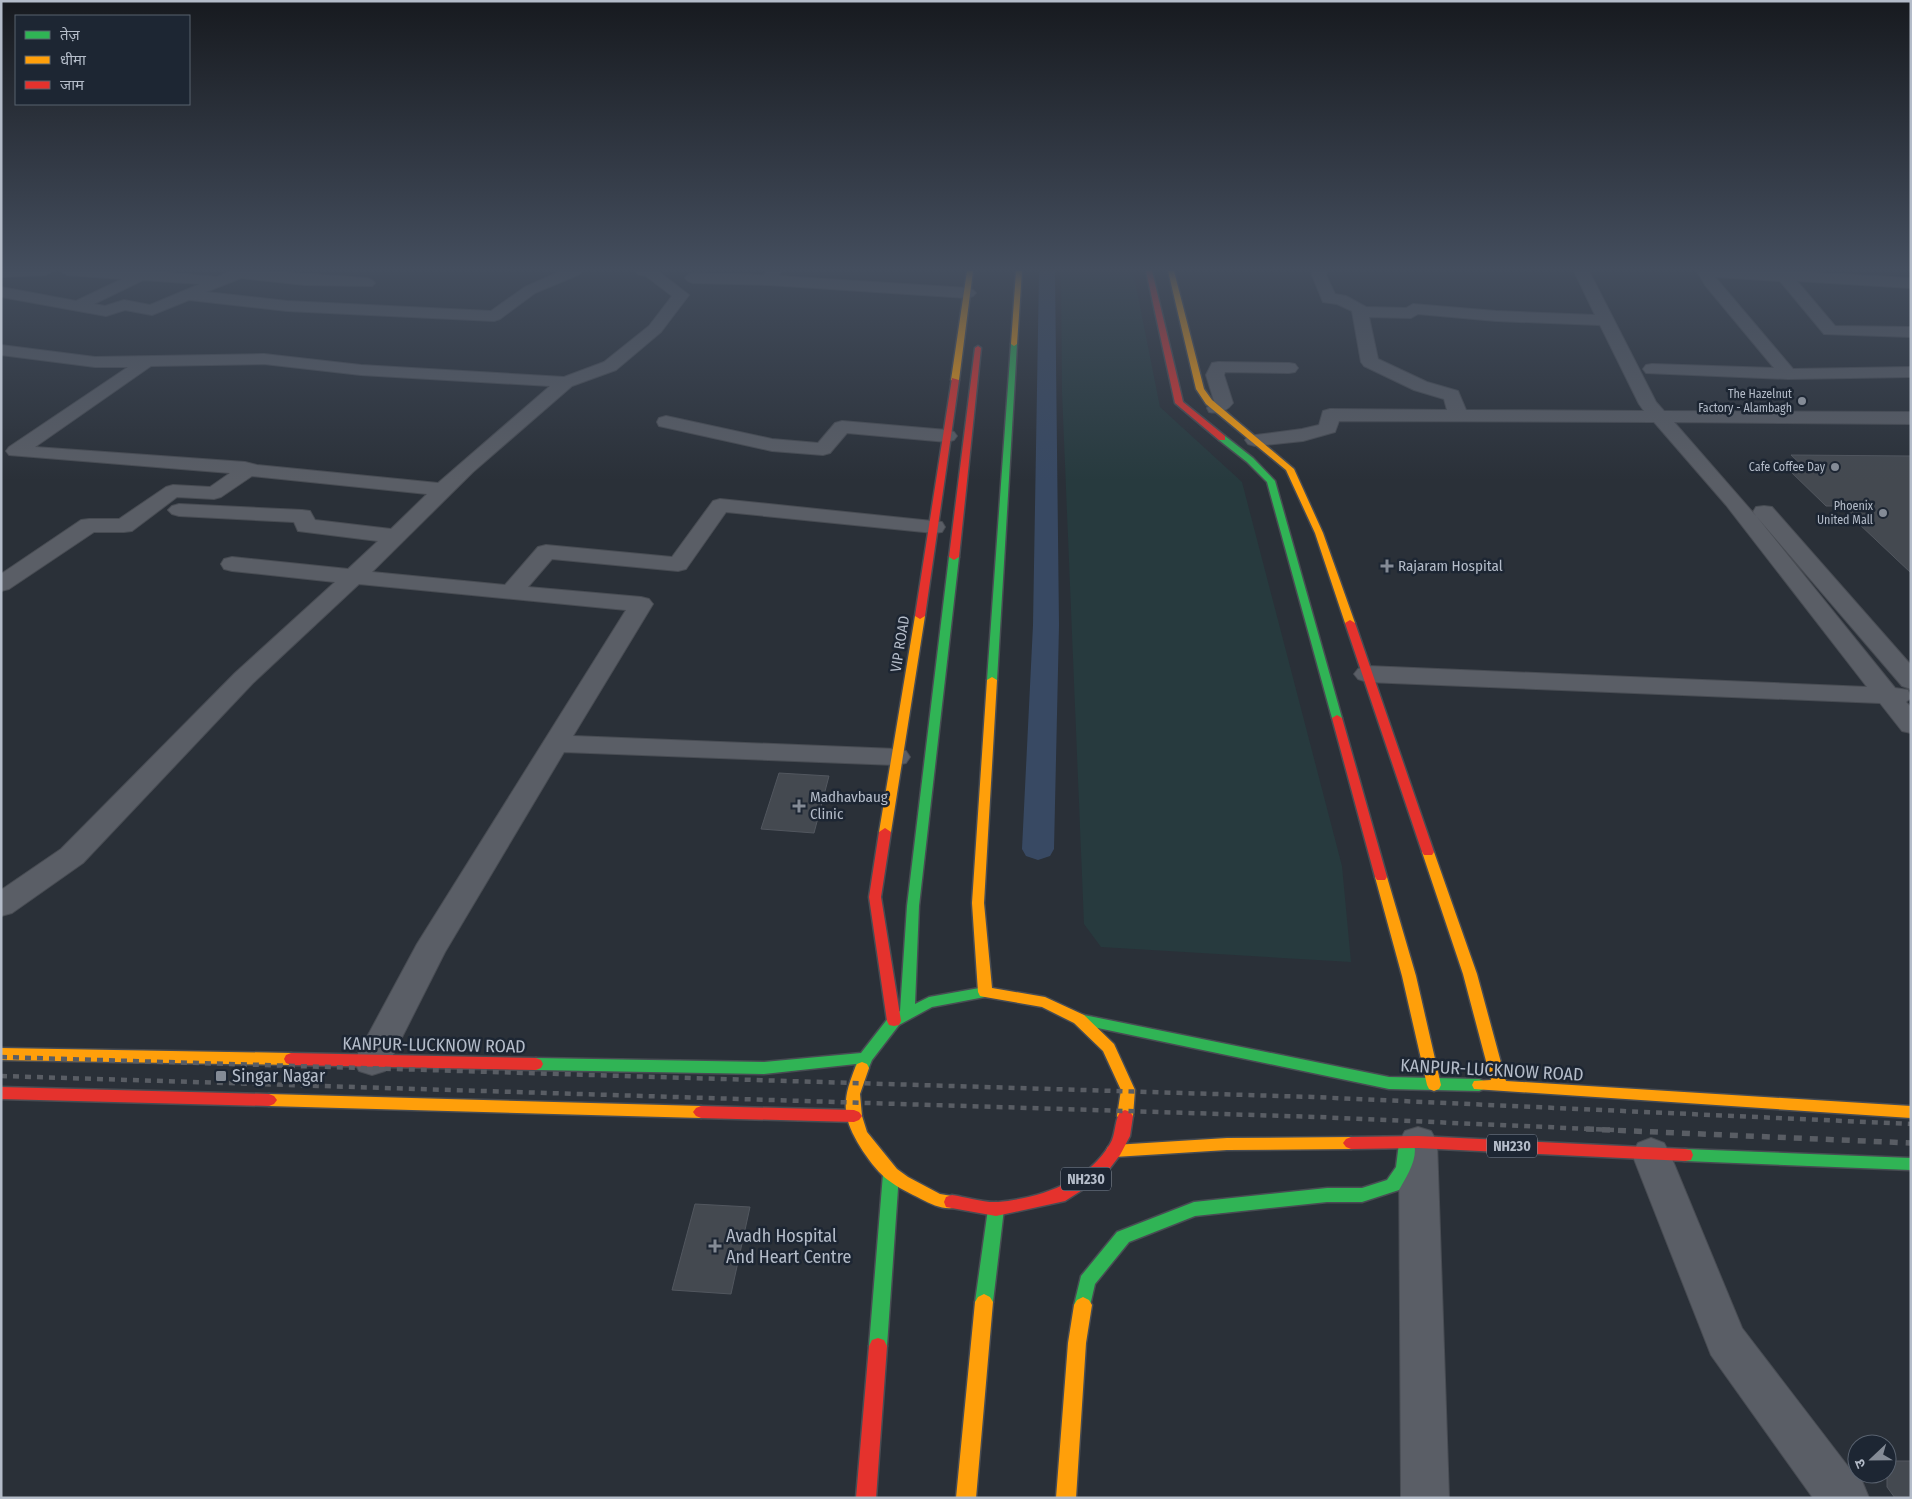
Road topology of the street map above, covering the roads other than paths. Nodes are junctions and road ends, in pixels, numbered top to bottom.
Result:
1 (640, 341) edge
2 (961, 341) edge
3 (979, 341) edge
4 (1014, 341) edge
5 (1165, 341) edge
6 (1188, 341) edge
7 (1366, 341) edge
8 (1616, 341) edge
9 (1637, 341) edge
10 (1760, 341) edge
11 (1, 350) edge
12 (146, 362) junction
13 (1289, 368) dead end
14 (1652, 369) junction
15 (1911, 372) edge
16 (1788, 374) junction
17 (566, 382) junction
18 (953, 396) junction
19 (973, 396) junction
20 (1223, 414) junction
21 (1458, 416) junction
22 (1675, 418) junction
23 (1911, 418) edge
24 (666, 422) dead end
25 (1205, 422) junction
26 (1911, 425) edge
27 (947, 436) junction
28 (1255, 440) junction
29 (249, 469) junction
30 (444, 490) junction
31 (150, 508) junction
32 (934, 527) junction
33 (396, 536) junction
34 (232, 564) dead end
35 (354, 576) junction
36 (1, 584) edge
37 (511, 592) junction
38 (1367, 674) junction
39 (1911, 681) edge
40 (1899, 696) edge
41 (1911, 725) edge
42 (555, 743) junction
43 (896, 757) junction
44 (1, 905) edge
45 (985, 992) junction
46 (907, 1013) junction
47 (1078, 1018) junction
48 (894, 1021) junction
49 (1, 1054) edge
50 (865, 1058) junction
51 (372, 1061) junction
52 (1434, 1085) junction
53 (1500, 1086) junction
54 (1, 1093) edge
55 (1911, 1112) edge
56 (854, 1116) junction
57 (1413, 1142) junction
58 (1114, 1151) junction
59 (1651, 1154) junction
60 (1911, 1164) edge
61 (891, 1174) junction
62 (996, 1209) junction
63 (866, 1498) edge
64 (966, 1498) edge
65 (1066, 1498) edge
66 (1425, 1498) edge
67 (1845, 1498) edge

1 - 17 street
2 - 18 main road, VIP ROAD
3 - 19 main road
4 - 45 main road
5 - 25 main road
6 - 20 main road
7 - 21 street
8 - 22 street
9 - 14 street
10 - 16 street
11 - 12 street
12 - 17 street
12 - 29 street
13 - 20 street
14 - 16 street
14 - 22 street
15 - 16 street
17 - 30 street
18 - 19 main road
18 - 27 main road, VIP ROAD
19 - 46 main road
20 - 25 main road
20 - 28 main road
21 - 22 street
21 - 28 street
22 - 23 street
22 - 26 street
22 - 39 street
22 - 40 street
24 - 27 street
25 - 52 main road
27 - 32 main road, VIP ROAD
28 - 38 main road
29 - 30 street
29 - 31 street
30 - 33 street
31 - 33 street
31 - 36 street
32 - 37 street
32 - 43 main road, VIP ROAD
33 - 35 street
34 - 35 street
35 - 37 street
35 - 44 street
37 - 42 street
38 - 40 street
38 - 53 main road
40 - 41 street
42 - 43 street
42 - 51 street
43 - 48 main road, VIP ROAD
45 - 46 main road, NH230
45 - 47 main road, NH230
46 - 48 main road, NH230
47 - 52 main road, KANPUR-LUCKNOW ROAD / NH230
47 - 58 main road, NH230
48 - 50 main road, NH230
49 - 51 main road, KANPUR-LUCKNOW ROAD
50 - 51 main road, KANPUR-LUCKNOW ROAD
50 - 56 main road, NH230
52 - 53 main road, KANPUR-LUCKNOW ROAD / NH230
53 - 55 main road, KANPUR-LUCKNOW ROAD / NH230
54 - 56 main road
56 - 61 main road, NH230
57 - 58 main road, NH230
57 - 59 main road, NH230
57 - 65 main road
57 - 66 street
58 - 62 main road, NH230
59 - 60 main road, NH230
59 - 67 street
61 - 62 main road, NH230
61 - 63 main road
62 - 64 main road

